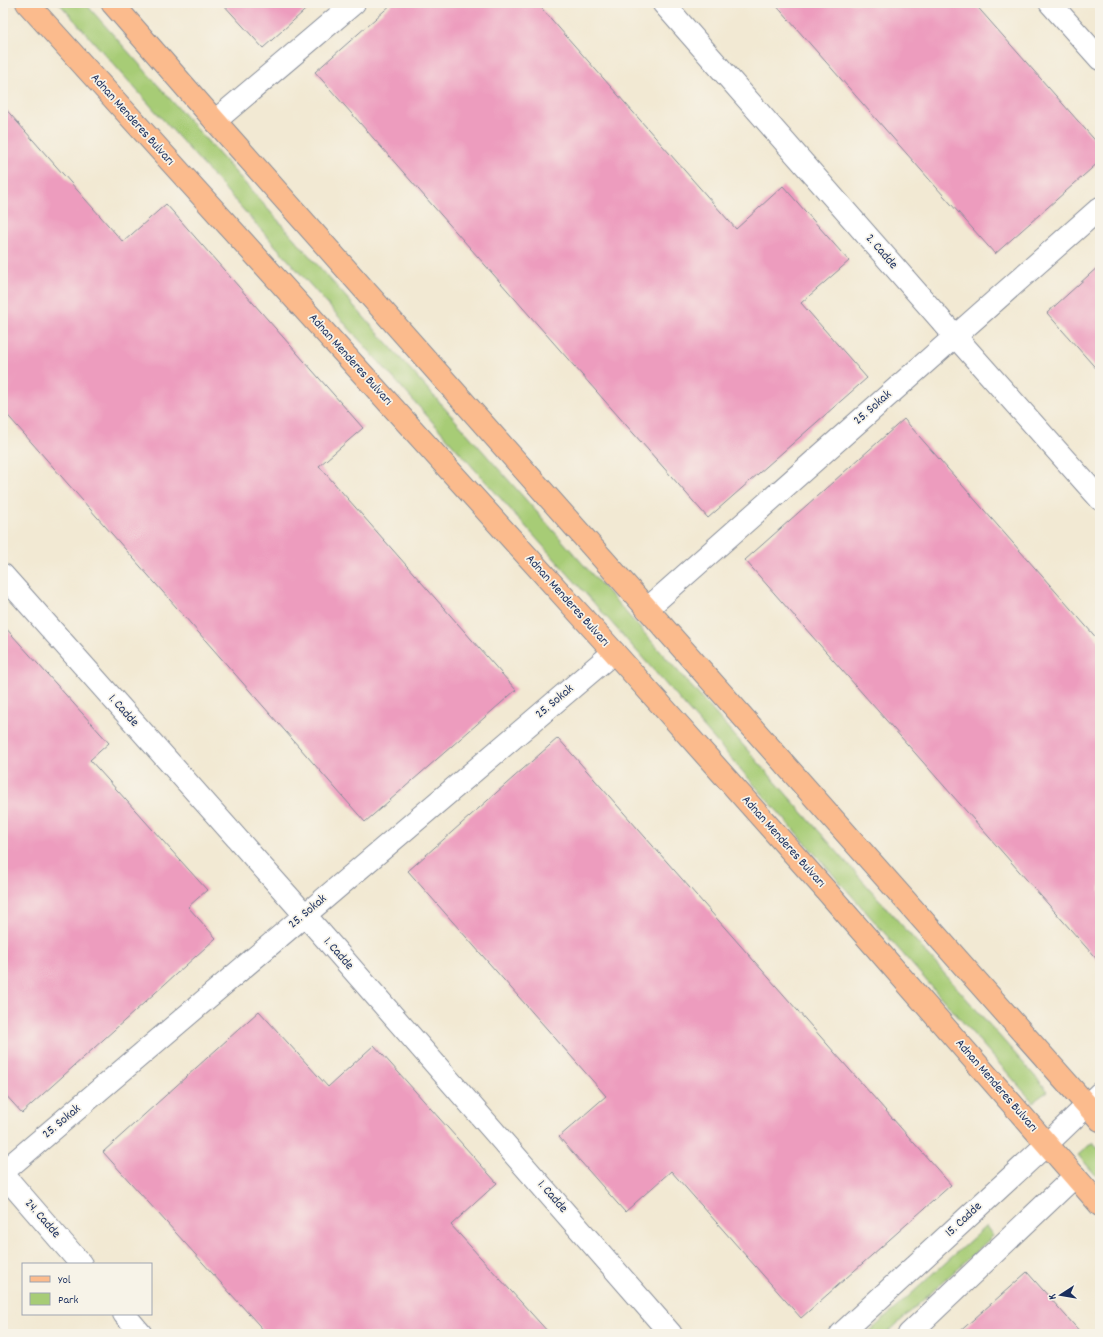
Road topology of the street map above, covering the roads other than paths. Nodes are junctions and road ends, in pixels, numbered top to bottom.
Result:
1 (26, 3) edge
2 (112, 3) edge
3 (354, 3) edge
4 (663, 3) edge
5 (1050, 3) edge
6 (1100, 59) edge
7 (215, 121) junction
8 (1100, 208) edge
9 (955, 336) junction
10 (1100, 499) edge
11 (3, 575) edge
12 (647, 609) junction
13 (614, 652) junction
14 (305, 915) junction
15 (1095, 1106) edge
16 (1047, 1144) junction
17 (3, 1173) edge
18 (1075, 1176) junction
19 (1100, 1205) edge
20 (80, 1263) edge
21 (125, 1315) edge
22 (141, 1334) edge
23 (671, 1334) edge
24 (841, 1334) edge
25 (910, 1334) edge

1 - 13 main road, Adnan Menderes Bulvarı
2 - 7 main road
3 - 7 street
4 - 9 street, 2. Cadde
5 - 6 street
7 - 12 main road
8 - 9 street, 25. Sokak
9 - 10 street, 2. Cadde
9 - 12 street, 25. Sokak
11 - 14 street, 1. Cadde
12 - 15 main road
13 - 14 street, 25. Sokak
13 - 16 main road, Adnan Menderes Bulvarı
14 - 17 street, 25. Sokak
14 - 23 street, 1. Cadde
15 - 16 street, 15. Cadde
16 - 18 main road, Adnan Menderes Bulvarı
16 - 24 street, 15. Cadde
17 - 20 street, 24. Cadde
18 - 19 main road, Adnan Menderes Bulvarı
18 - 25 street
21 - 22 street

